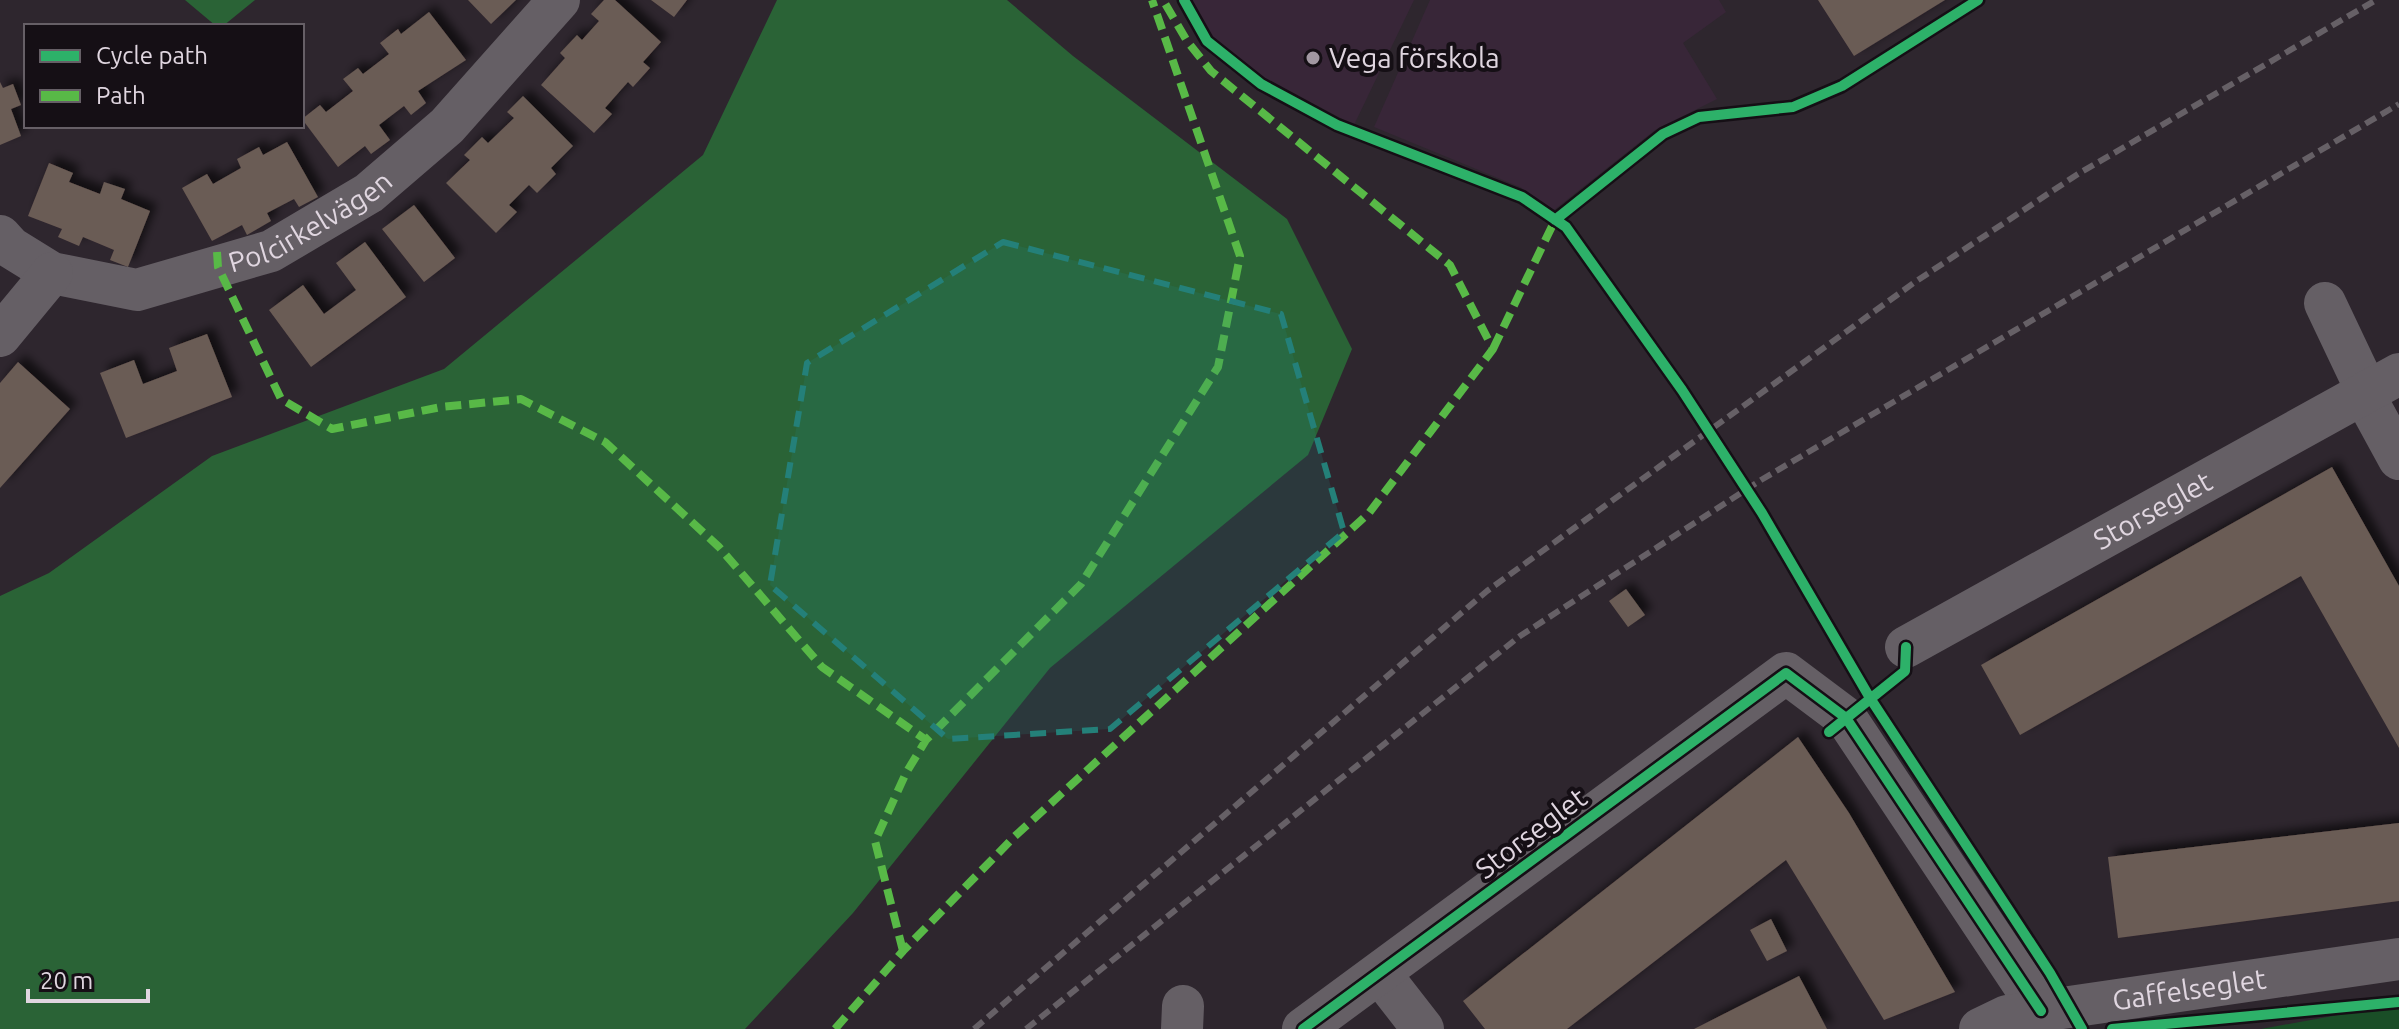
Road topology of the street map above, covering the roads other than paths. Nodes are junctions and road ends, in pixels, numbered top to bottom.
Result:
1 (559, 0) edge
2 (0, 236) edge
3 (52, 273) junction
4 (2325, 303) dead end
5 (0, 336) edge
6 (2399, 374) edge
7 (2363, 393) junction
8 (2399, 459) edge
9 (1906, 647) dead end
10 (2399, 959) edge
11 (1381, 975) junction
12 (2041, 1011) junction
13 (1303, 1029) edge
14 (1423, 1029) edge
15 (1980, 1029) edge

1 - 3 street, Polcirkelvägen
2 - 3 street, Polcirkelvägen
3 - 5 street
4 - 7 street
6 - 7 street, Storseglet
7 - 8 street
7 - 9 street, Storseglet
10 - 12 street, Gaffelseglet
11 - 12 street, Storseglet
11 - 13 street, Storseglet
11 - 14 street
12 - 15 street, Gaffelseglet

